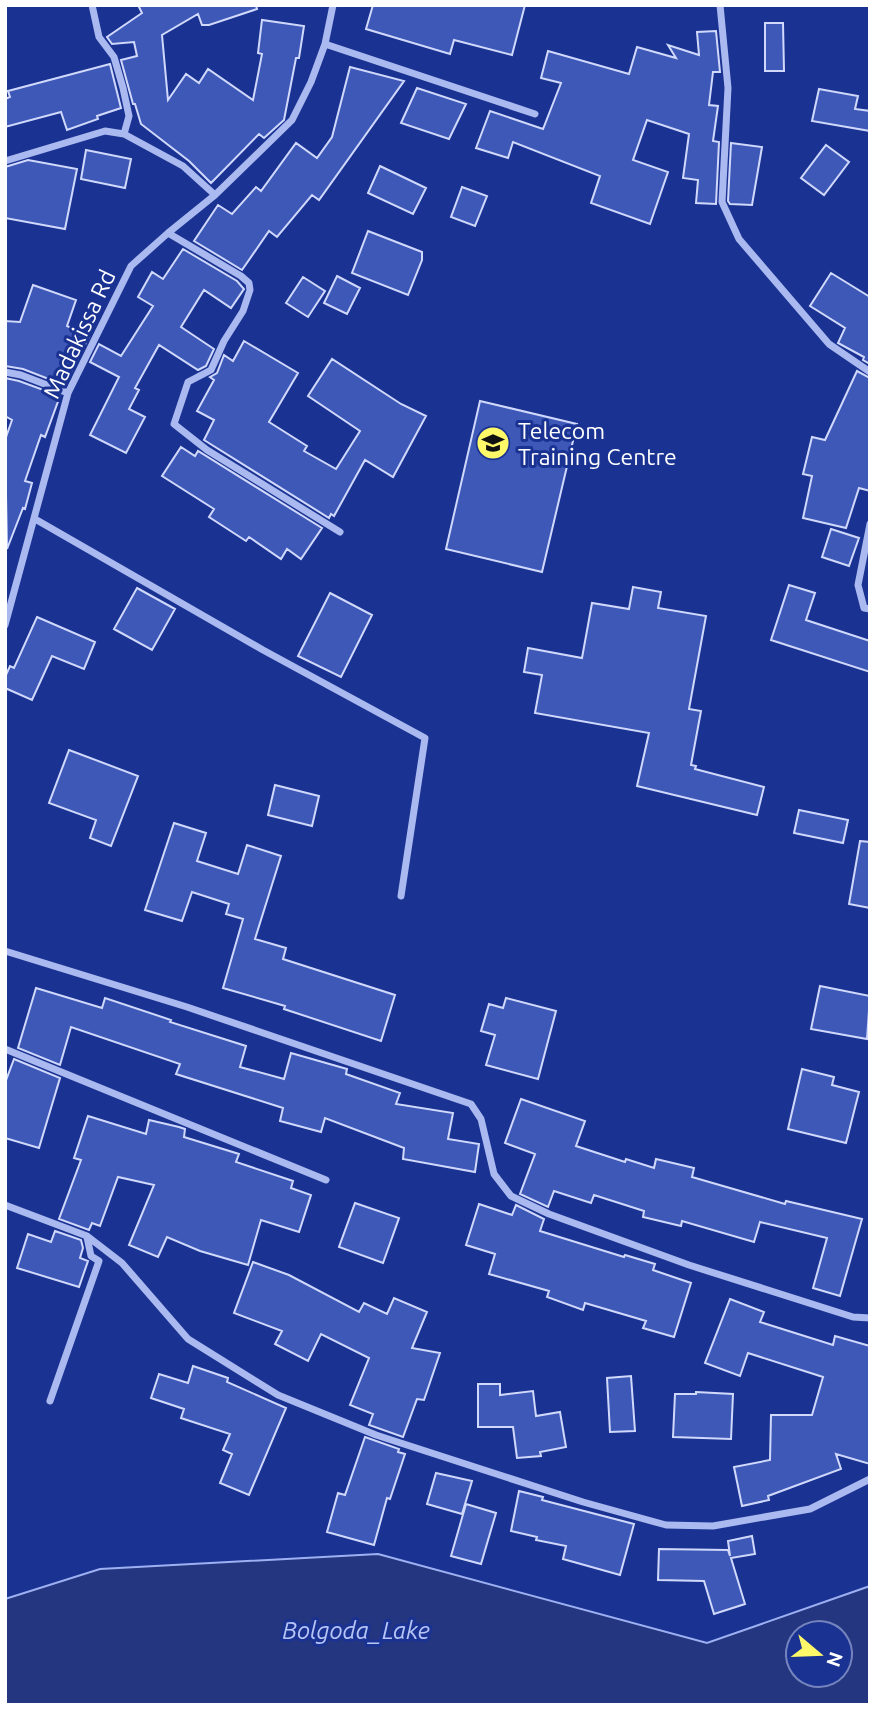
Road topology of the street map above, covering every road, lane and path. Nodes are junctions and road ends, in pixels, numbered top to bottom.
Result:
1 (92, 5) edge
2 (333, 5) edge
3 (720, 5) edge
4 (325, 44) junction
5 (535, 114) dead end
6 (124, 134) junction
7 (5, 161) edge
8 (215, 195) junction
9 (168, 233) junction
10 (5, 372) edge
11 (870, 372) edge
12 (68, 393) junction
13 (35, 519) junction
14 (870, 524) edge
15 (340, 532) dead end
16 (870, 609) edge
17 (5, 625) edge
18 (401, 896) dead end
19 (5, 951) edge
20 (5, 1049) edge
21 (326, 1180) dead end
22 (5, 1205) edge
23 (87, 1236) junction
24 (870, 1318) edge
25 (50, 1401) dead end
26 (870, 1479) edge

1 - 6 street
2 - 4 street, Madakissa Rd
3 - 11 street
4 - 5 street
4 - 8 street, Madakissa Rd
6 - 7 street
6 - 8 street
8 - 9 street, Madakissa Rd
9 - 12 street, Madakissa Rd
9 - 15 street
10 - 12 street
12 - 13 street, Madakissa Rd
13 - 17 street, Madakissa Rd
13 - 18 street
14 - 16 street
19 - 24 street
20 - 21 street
22 - 23 street
23 - 25 street
23 - 26 street

